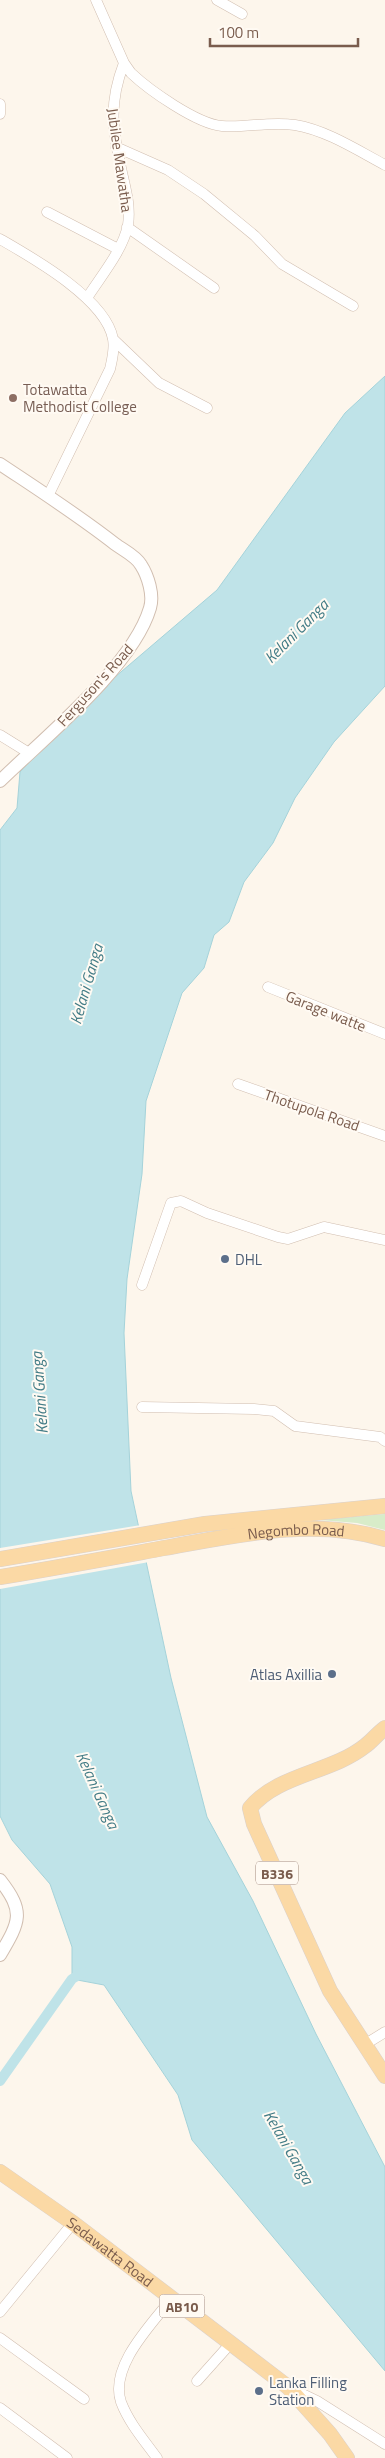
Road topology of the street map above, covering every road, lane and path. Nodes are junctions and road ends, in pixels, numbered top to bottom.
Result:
1 (96, 0) edge
2 (217, 0) edge
3 (242, 14) dead end
4 (124, 63) junction
5 (0, 104) edge
6 (0, 114) edge
7 (116, 147) junction
8 (385, 165) edge
9 (47, 212) dead end
10 (127, 227) junction
11 (0, 239) edge
12 (118, 249) junction
13 (214, 288) dead end
14 (87, 298) junction
15 (353, 306) dead end
16 (113, 339) junction
17 (207, 408) dead end
18 (0, 464) edge
19 (48, 496) junction
20 (0, 735) edge
21 (29, 753) junction
22 (0, 781) edge
23 (268, 987) dead end
24 (385, 1034) edge
25 (238, 1084) dead end
26 (385, 1136) edge
27 (385, 1240) edge
28 (142, 1285) dead end
29 (142, 1406) dead end
30 (385, 1441) edge
31 (385, 1506) edge
32 (385, 1539) edge
33 (0, 1559) edge
34 (0, 1577) edge
35 (385, 1728) edge
36 (0, 1880) edge
37 (0, 1955) edge
38 (385, 2032) edge
39 (364, 2045) junction
40 (385, 2076) edge
41 (0, 2172) edge
42 (73, 2223) junction
43 (172, 2298) junction
44 (0, 2312) edge
45 (0, 2338) edge
46 (231, 2343) junction
47 (197, 2381) dead end
48 (288, 2388) junction
49 (84, 2399) dead end
50 (0, 2408) edge
51 (385, 2444) edge
52 (67, 2458) edge
53 (157, 2458) edge
54 (347, 2458) edge

1 - 4 street
2 - 3 street
4 - 7 street, Jubilee Mawatha
4 - 8 street
5 - 6 street
7 - 10 street, Jubilee Mawatha
7 - 15 street
9 - 12 street
10 - 12 street, Jubilee Mawatha
10 - 13 street
11 - 14 street
12 - 14 street, Jubilee Mawatha
14 - 16 street
16 - 17 street
16 - 19 street
18 - 19 street, Ferguson's Road
19 - 21 street, Ferguson's Road
20 - 21 street
21 - 22 street, Ferguson's Road
23 - 24 street, Garage watte
25 - 26 street, Thotupola Road
27 - 28 street
29 - 30 street
31 - 33 main road, Negombo Road
32 - 34 main road, Negombo Road
35 - 39 main road, B336
36 - 37 street
38 - 39 street
39 - 40 main road, B336
41 - 42 main road, Sedawatta Road / AB10
42 - 43 main road, Sedawatta Road / AB10
42 - 44 street
43 - 46 main road, Sedawatta Road / AB10
43 - 53 street
45 - 49 street
46 - 47 street
46 - 48 main road, Sedawatta Road / AB10
48 - 51 street
48 - 54 main road, Sedawatta Road / AB10
50 - 52 street

